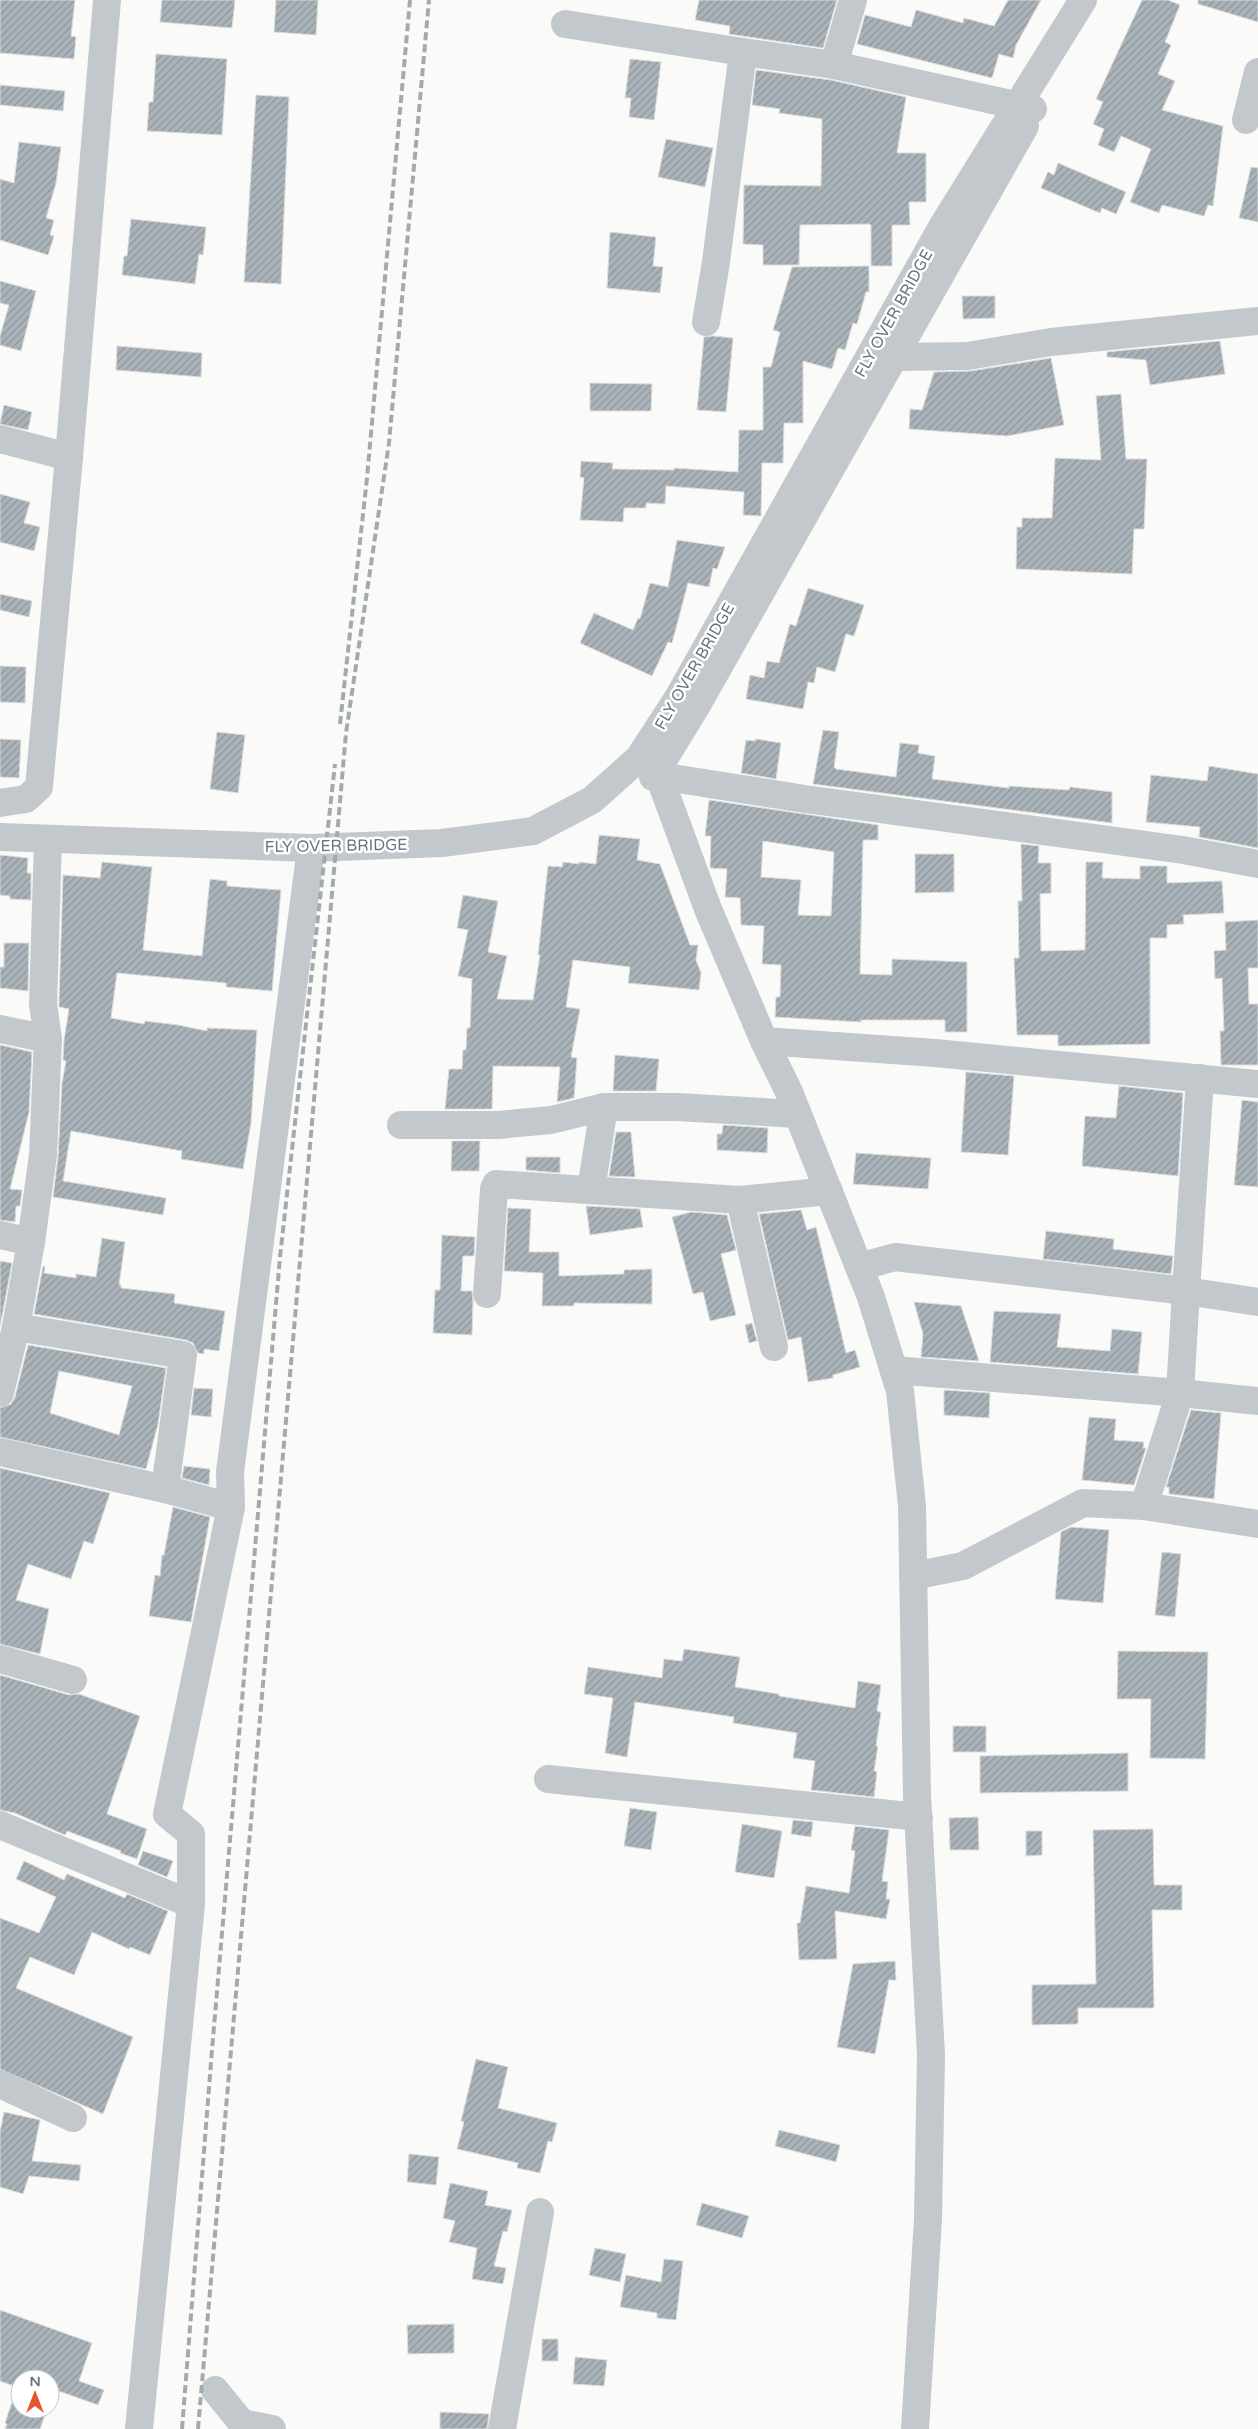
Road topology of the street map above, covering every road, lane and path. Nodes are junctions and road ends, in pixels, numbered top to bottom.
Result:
1 (107, 0) edge
2 (852, 0) edge
3 (1083, 0) edge
4 (1095, 0) edge
5 (565, 24) dead end
6 (743, 52) junction
7 (834, 65) junction
8 (1258, 72) edge
9 (1035, 110) junction
10 (1246, 120) dead end
11 (1258, 321) edge
12 (706, 322) dead end
13 (894, 357) junction
14 (0, 438) edge
15 (69, 457) junction
16 (660, 776) junction
17 (0, 803) edge
18 (0, 836) edge
19 (48, 840) junction
20 (311, 848) junction
21 (1258, 864) edge
22 (0, 1029) edge
23 (48, 1039) junction
24 (764, 1041) junction
25 (1200, 1078) junction
26 (1258, 1084) edge
27 (604, 1107) junction
28 (797, 1114) junction
29 (401, 1125) dead end
30 (591, 1190) junction
31 (829, 1191) junction
32 (740, 1200) junction
33 (0, 1234) edge
34 (31, 1242) junction
35 (859, 1267) junction
36 (1186, 1291) junction
37 (487, 1294) dead end
38 (1258, 1302) edge
39 (16, 1327) junction
40 (774, 1347) dead end
41 (894, 1370) junction
42 (0, 1393) edge
43 (1180, 1393) junction
44 (1258, 1402) edge
45 (0, 1452) edge
46 (165, 1489) junction
47 (1144, 1506) junction
48 (231, 1507) junction
49 (1258, 1524) edge
50 (913, 1576) junction
51 (0, 1659) edge
52 (73, 1680) dead end
53 (548, 1779) dead end
54 (918, 1817) junction
55 (0, 1825) edge
56 (191, 1904) junction
57 (0, 2084) edge
58 (73, 2118) dead end
59 (540, 2212) dead end
60 (215, 2390) dead end
61 (139, 2429) edge
62 (272, 2429) edge
63 (502, 2429) edge
64 (915, 2429) edge

1 - 15 street
2 - 7 street
3 - 20 street, FLY OVER BRIDGE
4 - 9 street
5 - 6 street
6 - 7 street
6 - 12 street
7 - 9 street
8 - 10 street
9 - 13 street
11 - 13 street
13 - 16 street
14 - 15 street
15 - 17 street
16 - 21 street
16 - 24 street
18 - 19 street, FLY OVER BRIDGE
19 - 20 street, FLY OVER BRIDGE
19 - 23 street
20 - 48 street
22 - 23 street
23 - 34 street
24 - 25 street
24 - 28 street
25 - 26 street
25 - 36 street
27 - 28 street
27 - 29 street
27 - 30 street
28 - 31 street
30 - 32 street
30 - 37 street
31 - 32 street
31 - 35 street
32 - 40 street
33 - 34 street
34 - 39 street
35 - 36 street
35 - 41 street
36 - 38 street
36 - 43 street
39 - 42 street
39 - 46 street
41 - 43 street
41 - 50 street
43 - 44 street
43 - 47 street
45 - 46 street
46 - 48 street
47 - 49 street
47 - 50 street
48 - 56 street
50 - 54 street
51 - 52 street
53 - 54 street
54 - 64 street
55 - 56 street
56 - 61 street
57 - 58 street
59 - 63 street
60 - 62 street

